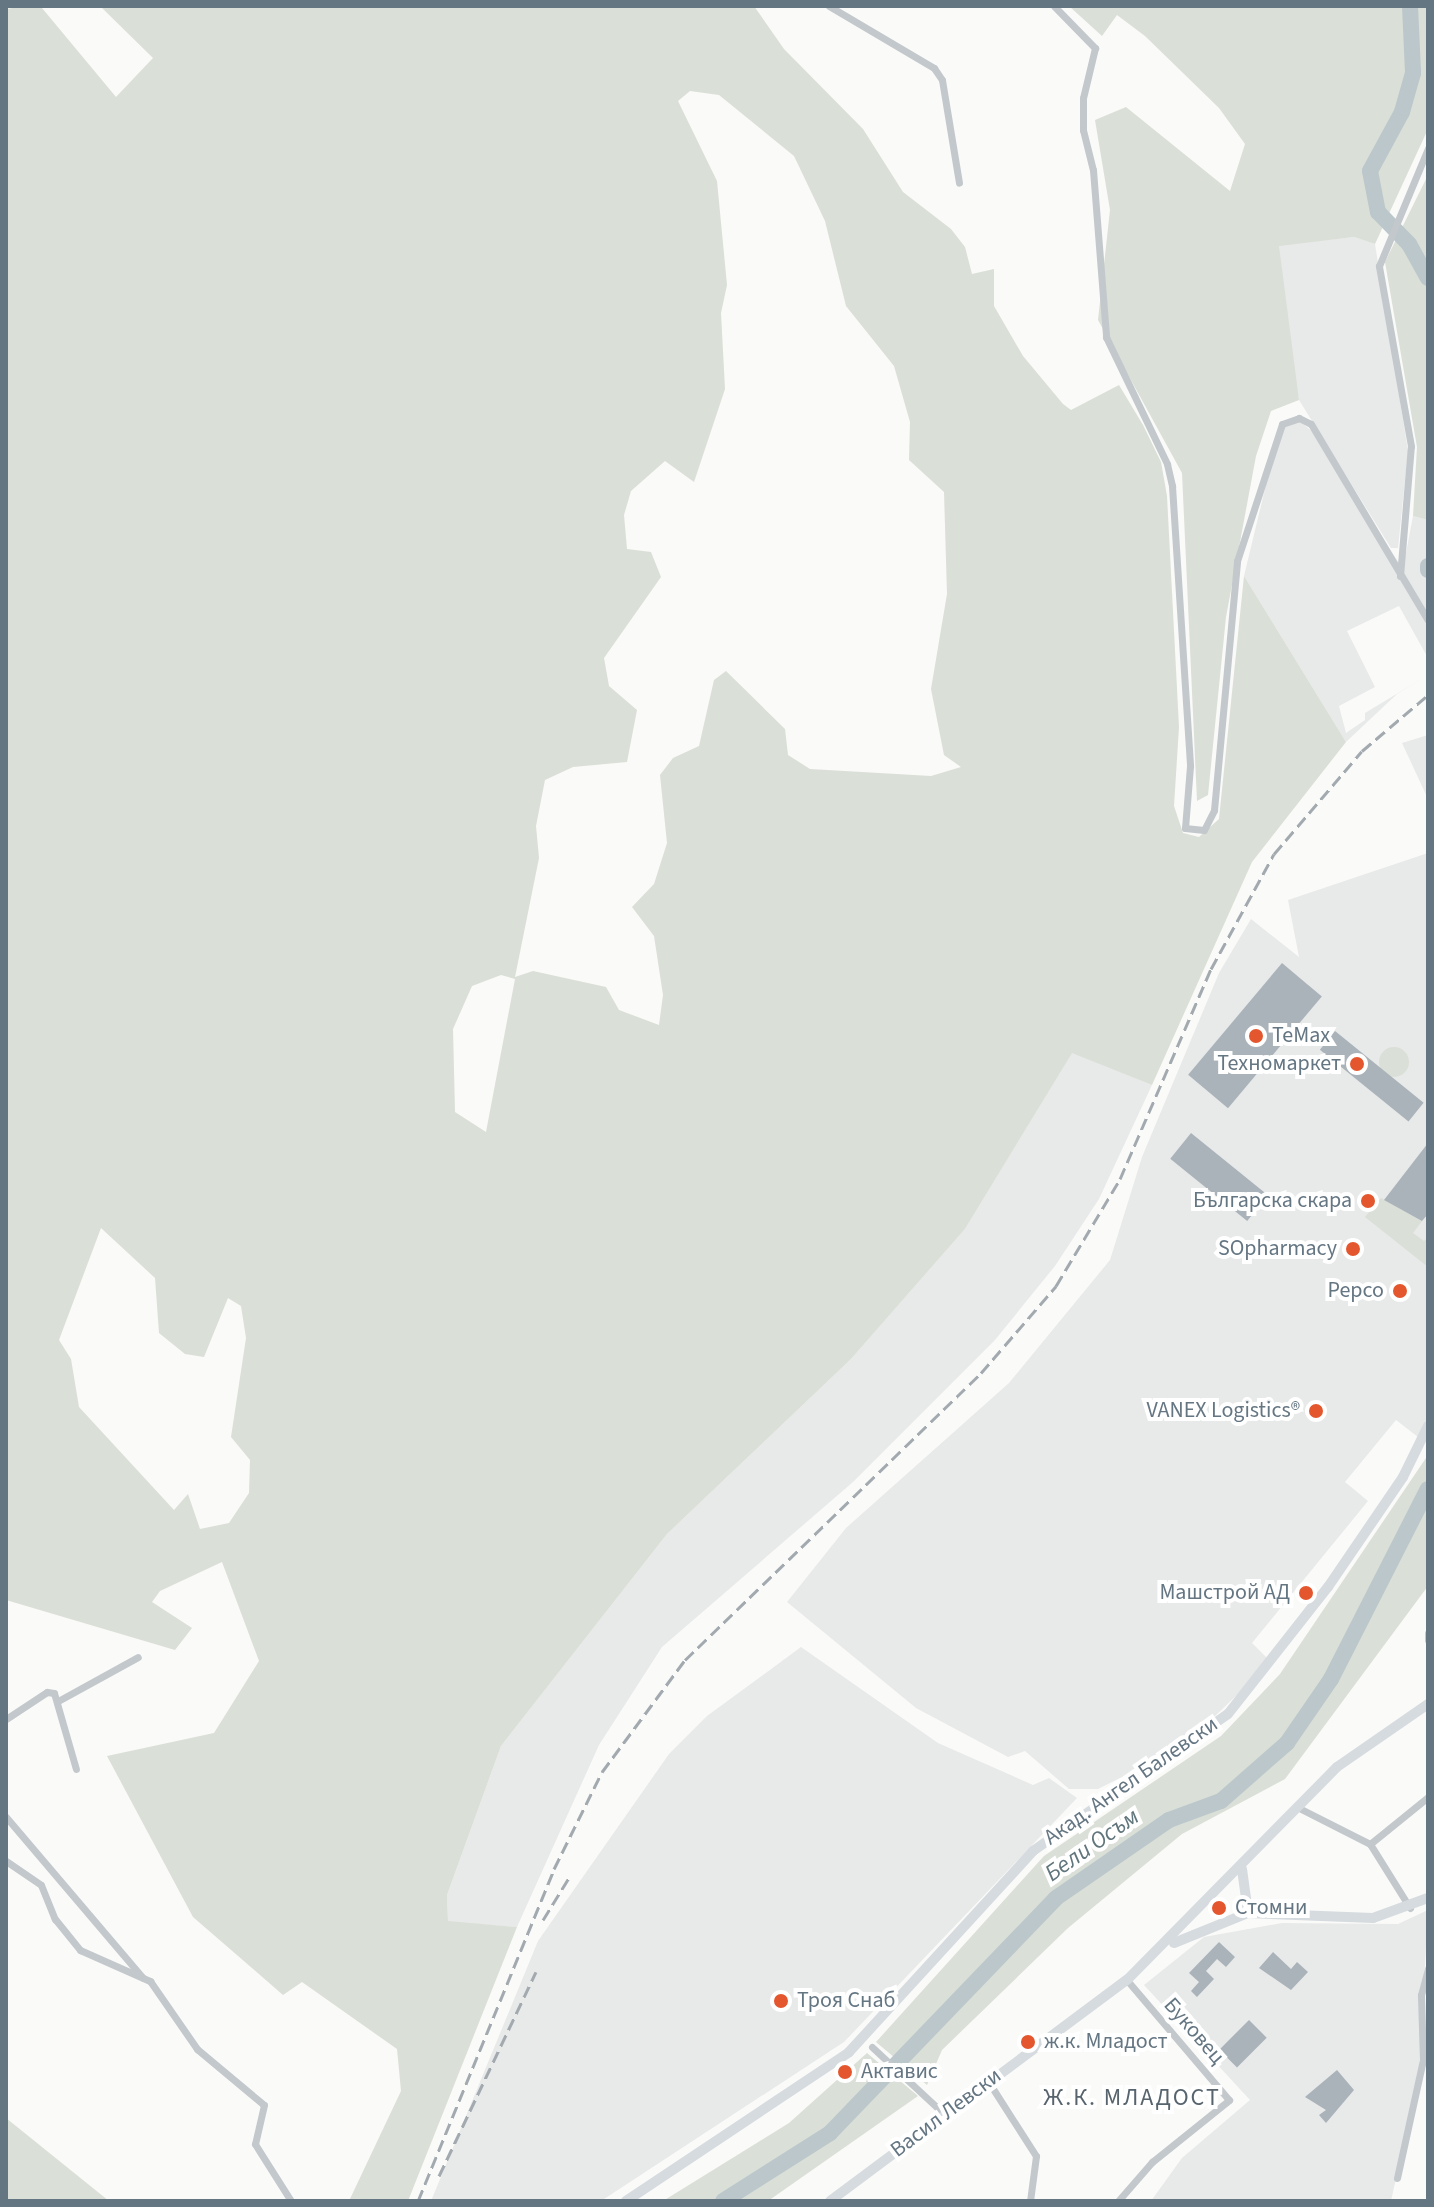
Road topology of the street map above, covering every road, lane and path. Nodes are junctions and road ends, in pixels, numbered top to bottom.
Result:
1 (829, 6) edge
2 (1054, 6) edge
3 (1428, 148) edge
4 (959, 183) dead end
5 (1399, 578) junction
6 (1428, 620) edge
7 (1428, 1426) edge
8 (1428, 1633) edge
9 (1428, 1640) edge
10 (138, 1657) dead end
11 (58, 1701) junction
12 (1428, 1704) edge
13 (6, 1719) edge
14 (76, 1769) dead end
15 (1428, 1797) edge
16 (1299, 1808) junction
17 (6, 1817) edge
18 (1370, 1844) junction
19 (6, 1861) edge
20 (1242, 1867) junction
21 (1428, 1898) edge
22 (1410, 1908) junction
23 (1248, 1913) junction
24 (1156, 1956) junction
25 (1428, 1968) edge
26 (143, 1978) junction
27 (1127, 1980) junction
28 (872, 2047) dead end
29 (1426, 2060) edge
30 (988, 2081) junction
31 (944, 2114) junction
32 (1397, 2178) dead end
33 (291, 2201) edge
34 (626, 2201) edge
35 (830, 2201) edge
36 (1030, 2201) edge
37 (1118, 2201) edge

1 - 4 street
2 - 5 street
3 - 5 street
5 - 6 street
7 - 34 street, Акад. Ангел Балевски
8 - 9 street
10 - 11 street
11 - 13 street
11 - 14 street
12 - 16 street, Васил Левски
15 - 18 street
16 - 18 street
16 - 20 street, Васил Левски
17 - 26 street
18 - 22 street
19 - 26 street
20 - 23 street
20 - 24 street, Васил Левски
21 - 22 street
22 - 23 street
23 - 24 street
24 - 27 street, Васил Левски
25 - 29 street
26 - 33 street
27 - 30 street, Васил Левски
27 - 37 street, Буковец
28 - 31 street
29 - 32 street
30 - 31 street, Васил Левски
30 - 36 street
31 - 35 street, Васил Левски

